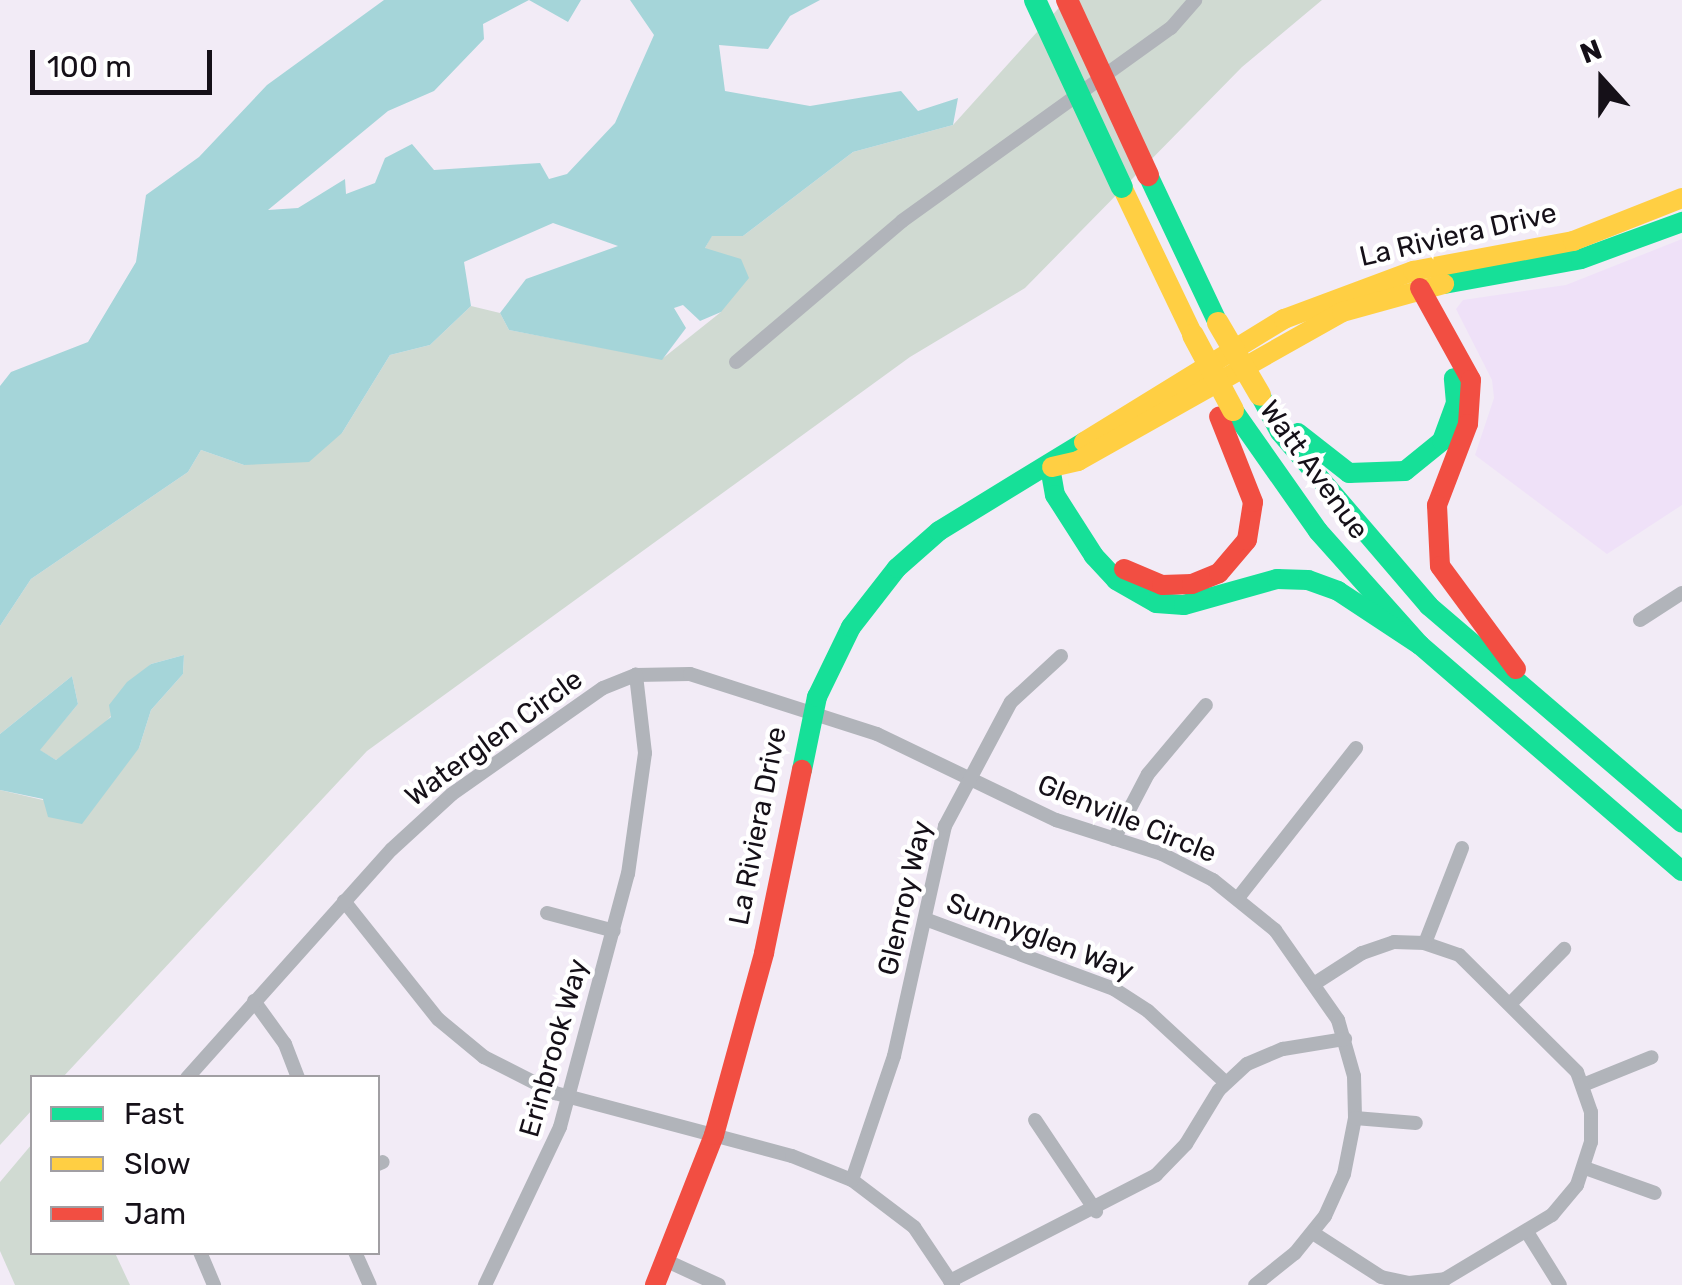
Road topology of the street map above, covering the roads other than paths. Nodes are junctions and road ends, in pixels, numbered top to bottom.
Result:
1 (1036, 0) edge
2 (1067, 0) edge
3 (1196, 0) edge
4 (1681, 206) edge
5 (1420, 288) junction
6 (736, 362) dead end
7 (1260, 395) junction
8 (1226, 413) junction
9 (1050, 467) junction
10 (1682, 593) edge
11 (1640, 620) dead end
12 (1420, 645) junction
13 (1061, 656) dead end
14 (636, 675) junction
15 (1206, 704) dead end
16 (1551, 710) junction
17 (812, 712) junction
18 (1356, 748) dead end
19 (968, 777) junction
20 (1682, 824) edge
21 (1114, 840) junction
22 (1462, 848) dead end
23 (1682, 871) edge
24 (1238, 898) junction
25 (344, 901) junction
26 (548, 913) dead end
27 (925, 918) junction
28 (614, 931) junction
29 (1426, 942) junction
30 (1564, 949) dead end
31 (1317, 982) junction
32 (254, 1001) junction
33 (1511, 1003) junction
34 (1345, 1039) junction
35 (1652, 1057) dead end
36 (190, 1075) edge
37 (297, 1075) edge
38 (1225, 1082) junction
39 (1583, 1085) junction
40 (569, 1097) junction
41 (1355, 1118) junction
42 (1035, 1120) dead end
43 (1416, 1122) dead end
44 (714, 1135) junction
45 (1585, 1168) junction
46 (852, 1180) junction
47 (1655, 1193) dead end
48 (1096, 1211) junction
49 (1527, 1232) junction
50 (1313, 1233) junction
51 (201, 1255) edge
52 (356, 1255) edge
53 (667, 1261) junction
54 (952, 1283) edge
55 (1409, 1284) edge
56 (214, 1285) edge
57 (370, 1285) edge
58 (485, 1285) edge
59 (655, 1285) edge
60 (720, 1285) edge
61 (1255, 1285) edge
62 (1560, 1285) edge

1 - 8 main road, bridge
2 - 7 main road, Watt Avenue, bridge
3 - 6 street
4 - 5 main road, La Riviera Drive
4 - 9 main road, La Riviera Drive
5 - 7 main road
5 - 9 main road, La Riviera Drive
5 - 16 main road
7 - 16 main road, Watt Avenue
8 - 9 main road
8 - 12 main road, Watt Avenue
9 - 12 main road
9 - 17 main road, La Riviera Drive
10 - 11 street
12 - 23 main road, Watt Avenue
13 - 19 street, Glenroy Way
14 - 17 street, Waterglen Circle
14 - 25 street, Waterglen Circle
14 - 28 street, Erinbrook Way
15 - 21 street
16 - 20 main road, Watt Avenue
17 - 19 street, Glenville Circle
17 - 44 main road, La Riviera Drive
18 - 24 street
19 - 21 street, Glenville Circle
19 - 27 street, Glenroy Way
21 - 24 street, Glenville Circle
22 - 29 street
24 - 31 street, Glenville Circle
25 - 32 street, Waterglen Circle
25 - 40 street
26 - 28 street, Erinbrook Way
27 - 38 street, Sunnyglen Way
27 - 46 street, Glenroy Way
28 - 40 street, Erinbrook Way
29 - 31 street
29 - 33 street
30 - 33 street
31 - 34 street, Glenville Circle
32 - 36 street, Waterglen Circle
32 - 37 street
33 - 39 street
34 - 38 street
34 - 41 street, Glenville Circle
35 - 39 street
38 - 48 street
39 - 45 street
40 - 44 street
40 - 58 street, Erinbrook Way
41 - 43 street
41 - 50 street, Glenville Circle
42 - 48 street
44 - 46 street
44 - 53 main road, La Riviera Drive
45 - 47 street
45 - 49 street
46 - 54 street
48 - 54 street
49 - 55 street
49 - 62 street
50 - 55 street
50 - 61 street, Glenville Circle
51 - 56 street
52 - 57 street
53 - 59 main road, La Riviera Drive
53 - 60 street

